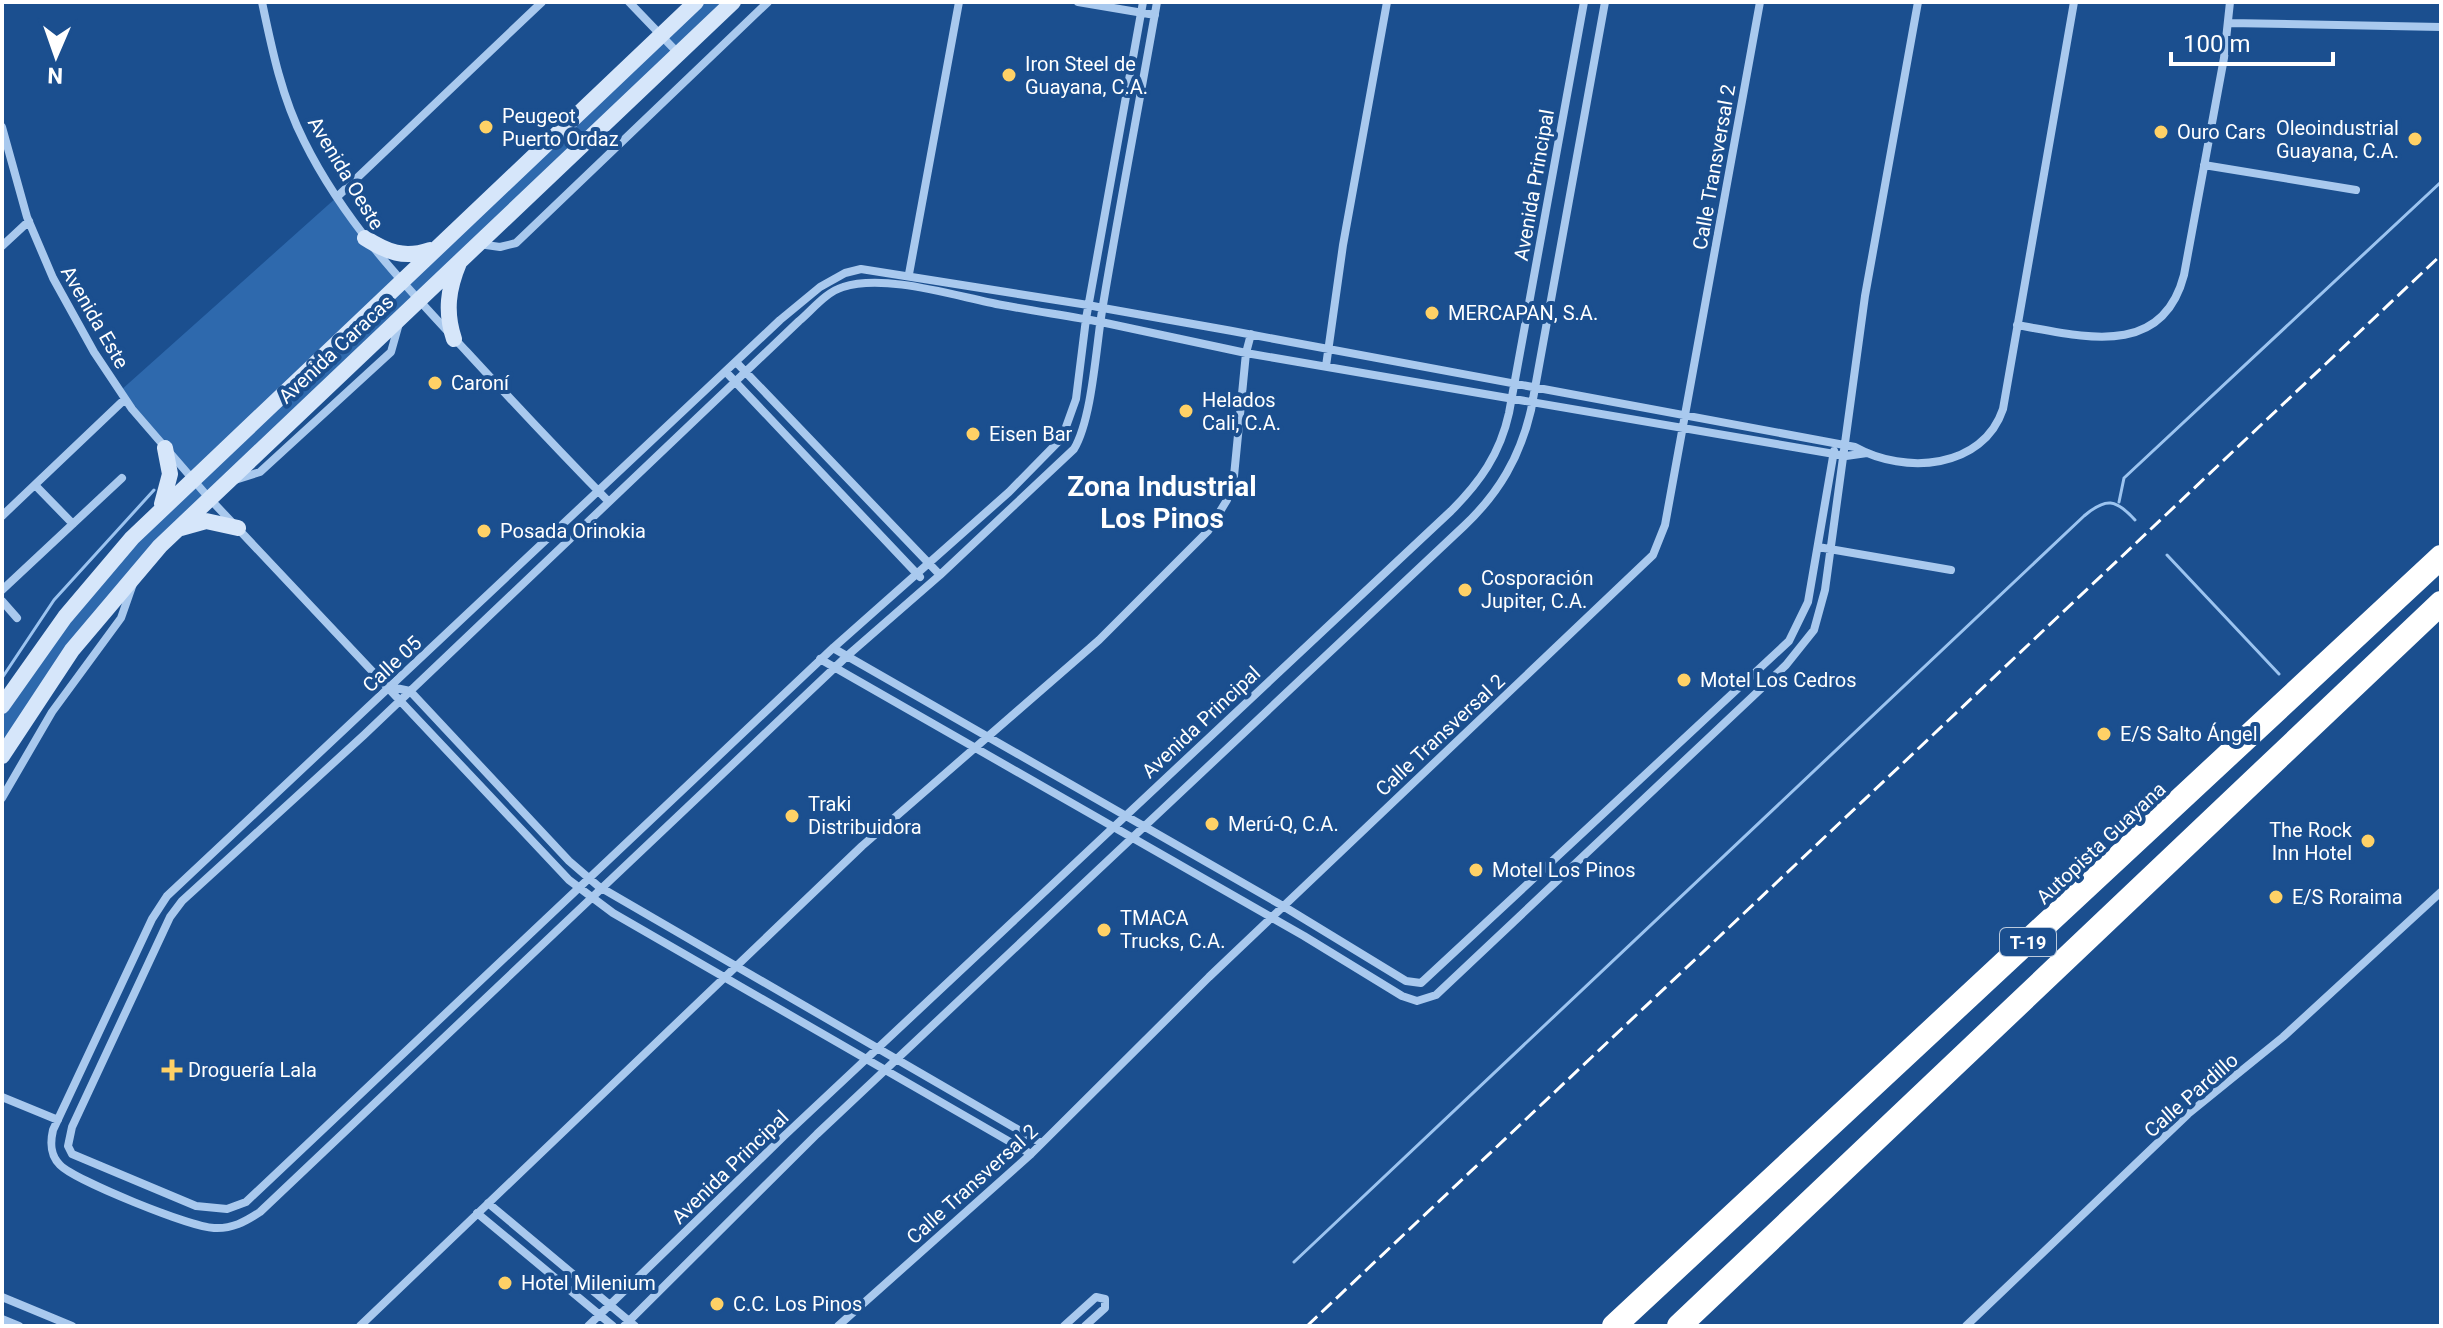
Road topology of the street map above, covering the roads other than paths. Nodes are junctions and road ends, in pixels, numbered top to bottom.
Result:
1 (262, 2) edge
2 (542, 2) edge
3 (629, 2) edge
4 (696, 2) edge
5 (733, 2) edge
6 (768, 2) edge
7 (959, 2) edge
8 (1078, 2) edge
9 (1143, 2) edge
10 (1157, 2) edge
11 (1387, 2) edge
12 (1584, 2) edge
13 (1605, 2) edge
14 (1760, 2) edge
15 (1918, 2) edge
16 (2074, 2) edge
17 (2230, 2) edge
18 (1141, 13) junction
19 (1155, 15) junction
20 (2229, 23) junction
21 (2441, 27) edge
22 (661, 35) junction
23 (1576, 46) junction
24 (1596, 50) junction
25 (677, 52) junction
26 (2, 127) edge
27 (4, 143) edge
28 (2204, 165) junction
29 (2356, 190) dead end
30 (337, 197) junction
31 (29, 221) junction
32 (365, 238) junction
33 (475, 244) junction
34 (2, 246) edge
35 (435, 248) junction
36 (462, 256) junction
37 (909, 274) junction
38 (401, 281) junction
39 (1007, 291) junction
40 (418, 299) junction
41 (1004, 305) junction
42 (1088, 305) junction
43 (1103, 308) junction
44 (1086, 319) junction
45 (1101, 322) junction
46 (2017, 325) junction
47 (1251, 334) junction
48 (454, 339) junction
49 (1327, 348) junction
50 (1246, 353) junction
51 (736, 362) junction
52 (1326, 366) junction
53 (726, 372) junction
54 (746, 372) junction
55 (736, 382) junction
56 (1515, 382) junction
57 (1535, 386) junction
58 (1512, 398) junction
59 (125, 399) junction
60 (1533, 402) junction
61 (1685, 413) junction
62 (1068, 428) junction
63 (1683, 428) junction
64 (1845, 432) junction
65 (1081, 437) junction
66 (1836, 443) junction
67 (1847, 445) junction
68 (165, 448) junction
69 (1867, 453) junction
70 (1833, 454) junction
71 (1846, 456) junction
72 (1488, 468) junction
73 (122, 478) dead end
74 (192, 479) junction
75 (1503, 482) junction
76 (35, 485) junction
77 (1474, 487) junction
78 (598, 491) junction
79 (209, 498) junction
80 (1489, 499) junction
81 (609, 502) junction
82 (158, 512) junction
83 (2, 516) edge
84 (73, 524) junction
85 (238, 528) junction
86 (176, 530) junction
87 (2441, 545) edge
88 (1818, 547) junction
89 (1832, 550) junction
90 (2441, 557) edge
91 (928, 565) junction
92 (138, 569) junction
93 (1951, 570) dead end
94 (917, 574) junction
95 (940, 575) junction
96 (2420, 577) junction
97 (927, 585) junction
98 (2, 590) edge
99 (2, 601) edge
100 (2441, 603) edge
101 (17, 618) dead end
102 (1784, 647) junction
103 (833, 648) junction
104 (1797, 655) junction
105 (847, 656) junction
106 (820, 659) junction
107 (835, 668) junction
108 (391, 687) junction
109 (410, 691) junction
110 (1730, 697) junction
111 (399, 702) junction
112 (2, 706) edge
113 (1741, 708) junction
114 (988, 737) junction
115 (976, 748) junction
116 (2, 756) edge
117 (1644, 778) junction
118 (1656, 789) junction
119 (2, 798) edge
120 (1125, 815) junction
121 (1143, 825) junction
122 (1113, 826) junction
123 (1131, 837) junction
124 (588, 879) junction
125 (183, 880) junction
126 (578, 889) junction
127 (601, 889) junction
128 (193, 890) junction
129 (2441, 892) edge
130 (590, 899) junction
131 (1283, 906) junction
132 (1271, 917) junction
133 (1469, 942) junction
134 (1482, 954) junction
135 (737, 967) junction
136 (726, 978) junction
137 (1421, 983) junction
138 (1417, 1001) junction
139 (96, 1039) junction
140 (110, 1045) junction
141 (878, 1048) junction
142 (896, 1058) junction
143 (866, 1059) junction
144 (884, 1070) junction
145 (960, 1095) junction
146 (2, 1097) edge
147 (352, 1103) junction
148 (949, 1107) junction
149 (364, 1114) junction
150 (58, 1120) junction
151 (1041, 1143) junction
152 (1031, 1154) junction
153 (296, 1156) junction
154 (307, 1168) junction
155 (488, 1203) junction
156 (477, 1213) junction
157 (2, 1297) edge
158 (611, 1305) junction
159 (600, 1316) junction
160 (2, 1319) edge
161 (629, 1324) edge
162 (19, 1326) edge
163 (72, 1326) edge
164 (360, 1326) edge
165 (588, 1326) edge
166 (613, 1326) edge
167 (838, 1326) edge
168 (1064, 1326) edge
169 (1085, 1326) edge
170 (1614, 1326) edge
171 (1679, 1326) edge
172 (1966, 1326) edge

1 - 30 street, Avenida Oeste
2 - 30 street
3 - 22 street
4 - 22 street, Avenida Caracas
5 - 25 street, Avenida Caracas
6 - 33 street
7 - 37 street
8 - 18 street
9 - 18 street
10 - 19 street
11 - 49 street
12 - 23 street, Avenida Principal
13 - 24 street, Avenida Principal
14 - 61 street, Calle Transversal 2
15 - 64 street
16 - 46 street
17 - 20 street
18 - 19 street
18 - 42 street
19 - 43 street
20 - 21 street
20 - 28 street
22 - 25 street
22 - 35 street, Avenida Caracas
23 - 24 street
23 - 56 street, Avenida Principal
24 - 57 street, Avenida Principal
25 - 33 street, Avenida Caracas
26 - 27 street, Avenida Este
27 - 31 street, Avenida Este
28 - 29 street
28 - 46 street
30 - 32 street, Avenida Oeste
31 - 34 street
31 - 59 street, Avenida Este
32 - 35 street
32 - 38 street, Avenida Oeste
33 - 36 street, Avenida Caracas
35 - 38 street, Avenida Caracas
36 - 40 street, Avenida Caracas
36 - 48 street
37 - 39 street
37 - 51 street, Calle 05
38 - 40 street, Avenida Oeste
38 - 74 street, Avenida Caracas
39 - 41 street
39 - 42 street
40 - 48 street, Avenida Oeste
40 - 79 street, Avenida Caracas
41 - 44 street
41 - 54 street, Calle 05
42 - 43 street
42 - 44 street
43 - 45 street
43 - 47 street
44 - 45 street
44 - 62 street
45 - 50 street
45 - 65 street
46 - 69 street
47 - 49 street
47 - 50 street
48 - 78 street, Avenida Oeste
49 - 52 street
49 - 56 street
50 - 52 street
50 - 114 street
51 - 53 street, Calle 05
51 - 54 street
52 - 58 street
53 - 55 street
53 - 78 street, Calle 05
54 - 55 street, Calle 05
54 - 91 street
55 - 81 street, Calle 05
55 - 94 street
56 - 57 street
56 - 58 street, Avenida Principal
57 - 60 street, Avenida Principal
57 - 61 street
58 - 60 street
58 - 72 street, Avenida Principal
59 - 68 street, Avenida Este
59 - 76 street
60 - 63 street
60 - 75 street, Avenida Principal
61 - 63 street, Calle Transversal 2
61 - 66 street
62 - 65 street
62 - 91 street
63 - 70 street
63 - 131 street, Calle Transversal 2
64 - 66 street
64 - 67 street
65 - 95 street
66 - 67 street
66 - 70 street
67 - 69 street
67 - 71 street
68 - 74 street, Avenida Este
68 - 82 street
69 - 71 street
70 - 71 street
70 - 88 street
71 - 89 street
72 - 75 street
72 - 77 street, Avenida Principal
73 - 84 street
74 - 79 street, Avenida Este
74 - 82 street, Avenida Caracas
75 - 80 street, Avenida Principal
76 - 83 street
76 - 84 street
77 - 80 street
77 - 120 street, Avenida Principal
78 - 81 street, Avenida Oeste
78 - 108 street, Calle 05
79 - 85 street, Avenida Este
79 - 86 street, Avenida Caracas
80 - 121 street, Avenida Principal
81 - 109 street, Calle 05
82 - 112 street, Avenida Caracas
84 - 98 street
85 - 86 street
85 - 108 street, Avenida Este
86 - 92 street, Avenida Caracas
87 - 96 highway
88 - 89 street
88 - 102 street
89 - 93 street
89 - 104 street
90 - 96 highway, Autopista Guayana / T-19
91 - 94 street
91 - 95 street
92 - 116 street, Avenida Caracas
92 - 119 street
94 - 97 street
94 - 103 street
95 - 97 street
96 - 170 highway, Autopista Guayana / T-19
97 - 105 street
99 - 101 street
100 - 171 highway, T-19
102 - 104 street
102 - 110 street
103 - 105 street
103 - 106 street
104 - 113 street
105 - 107 street
105 - 114 street
106 - 107 street
106 - 124 street
107 - 115 street
107 - 127 street
108 - 109 street
108 - 111 street, Avenida Este
108 - 125 street, Calle 05
109 - 111 street, Calle 05
109 - 124 street
110 - 113 street
110 - 117 street
111 - 126 street, Avenida Este
111 - 128 street, Calle 05
113 - 118 street
114 - 115 street
114 - 120 street
115 - 122 street
115 - 135 street
117 - 118 street
117 - 133 street
118 - 134 street
120 - 121 street
120 - 122 street, Avenida Principal
121 - 123 street, Avenida Principal
121 - 131 street
122 - 123 street
122 - 141 street, Avenida Principal
123 - 132 street
123 - 142 street, Avenida Principal
124 - 126 street
124 - 127 street
125 - 128 street
125 - 139 street, Calle 05
126 - 130 street, Avenida Este
126 - 147 street
127 - 130 street
127 - 135 street
128 - 140 street, Calle 05
129 - 172 street, Calle Pardillo
130 - 136 street, Avenida Este
130 - 149 street
131 - 132 street, Calle Transversal 2
131 - 137 street
132 - 138 street
132 - 151 street, Calle Transversal 2
133 - 134 street
133 - 137 street
134 - 138 street
135 - 136 street
135 - 141 street
136 - 143 street, Avenida Este
136 - 155 street
137 - 138 street
139 - 140 street
139 - 150 street, Calle 05
140 - 153 street, Calle 05
141 - 142 street
141 - 143 street, Avenida Principal
142 - 144 street, Avenida Principal
142 - 145 street
143 - 144 street, Avenida Este
143 - 158 street, Avenida Principal
144 - 148 street, Avenida Este
144 - 161 street, Avenida Principal
145 - 148 street
145 - 151 street
146 - 150 street
147 - 149 street
147 - 153 street
148 - 152 street, Avenida Este
149 - 154 street
150 - 154 street, Calle 05
151 - 152 street, Calle Transversal 2
152 - 167 street, Calle Transversal 2
153 - 154 street
155 - 156 street
155 - 158 street
156 - 159 street
156 - 164 street
157 - 163 street
158 - 159 street, Avenida Principal
158 - 161 street
159 - 165 street, Avenida Principal
159 - 166 street
160 - 162 street
168 - 169 street

